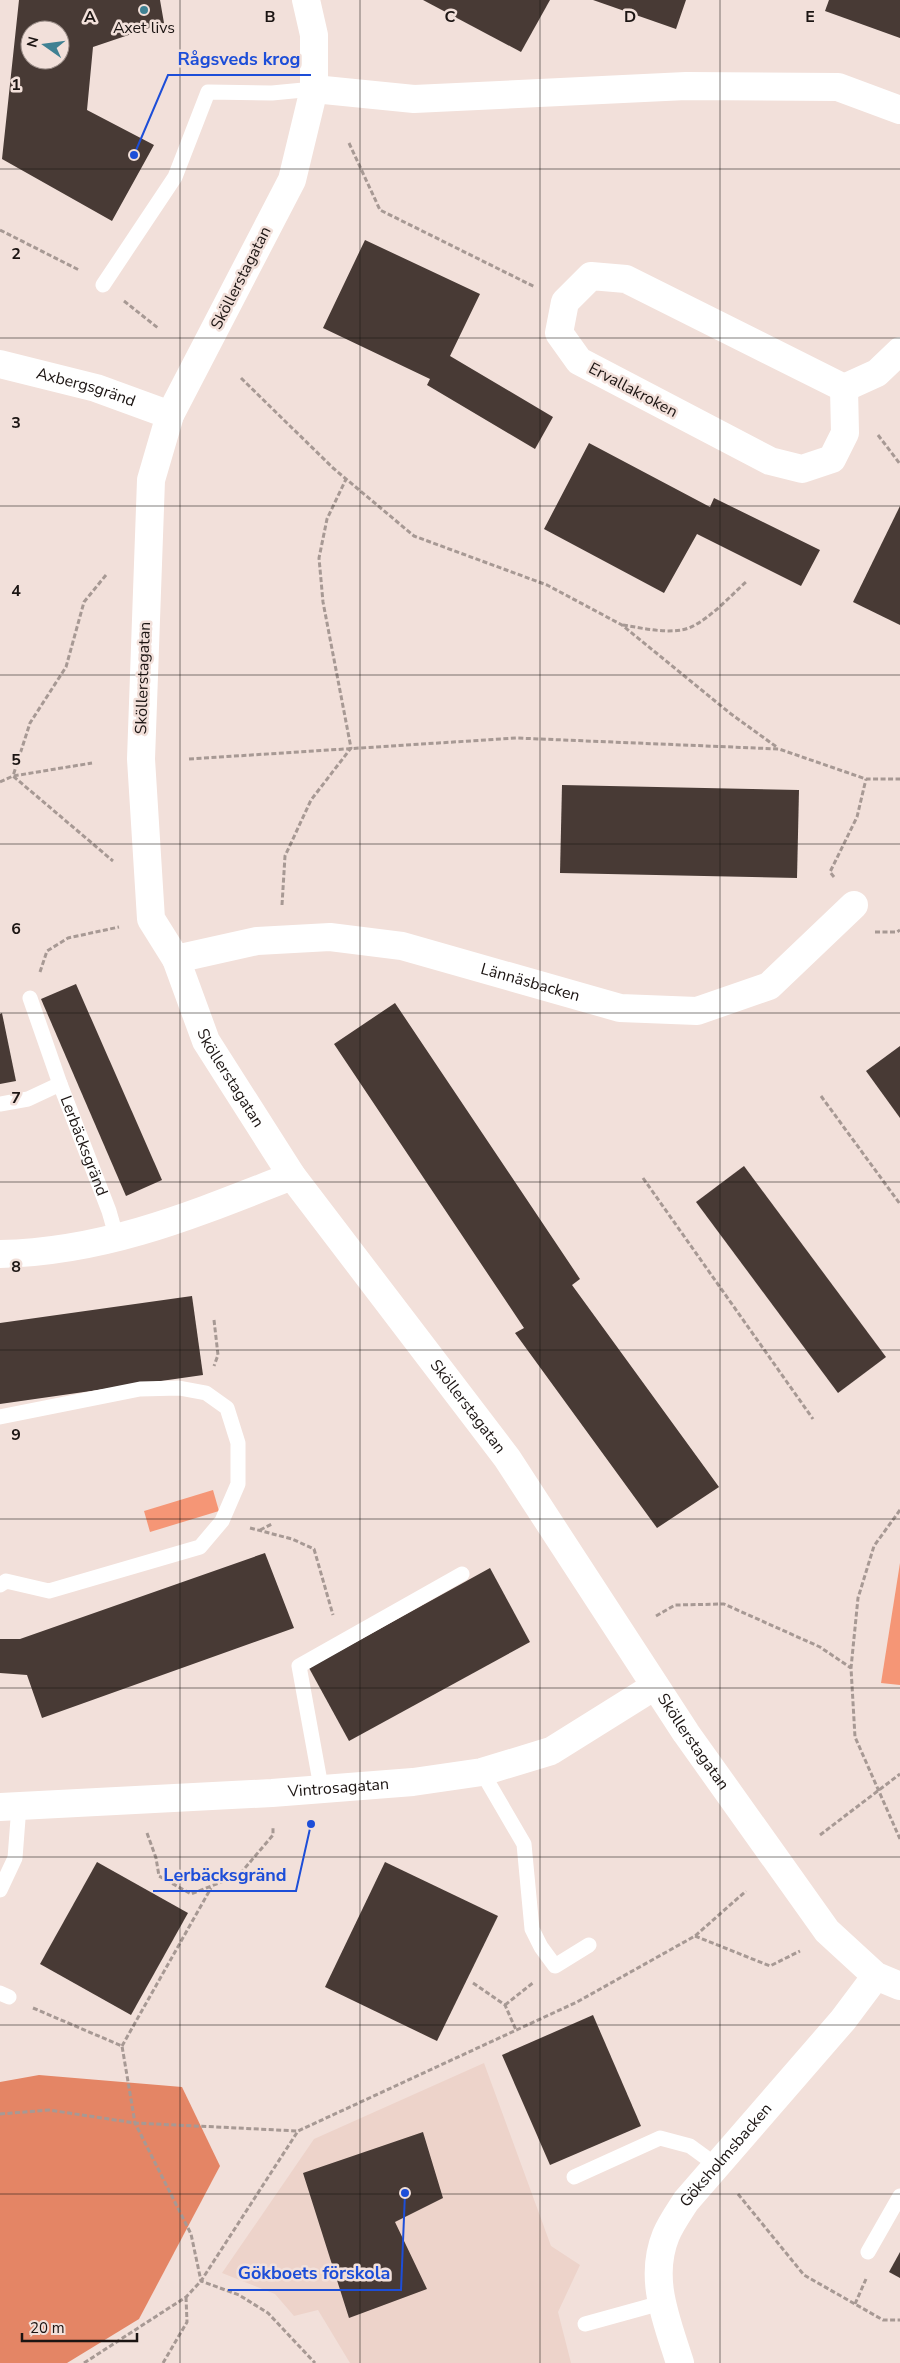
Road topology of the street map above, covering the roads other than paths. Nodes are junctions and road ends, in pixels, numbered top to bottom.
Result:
1 (306, 0) edge
2 (314, 89) junction
3 (900, 110) edge
4 (103, 285) dead end
5 (900, 351) edge
6 (0, 364) edge
7 (844, 388) junction
8 (170, 415) junction
9 (854, 906) road end
10 (176, 959) junction
11 (30, 998) road end
12 (60, 1084) junction
13 (0, 1104) edge
14 (292, 1176) junction
15 (117, 1239) junction
16 (0, 1254) edge
17 (0, 1417) edge
18 (462, 1574) dead end
19 (0, 1585) edge
20 (654, 1686) junction
21 (482, 1772) junction
22 (321, 1787) junction
23 (9, 1807) edge
24 (0, 1890) edge
25 (589, 1945) dead end
26 (888, 1981) edge
27 (716, 2165) junction
28 (574, 2177) dead end
29 (900, 2196) edge
30 (868, 2252) dead end
31 (661, 2303) junction
32 (585, 2324) dead end
33 (680, 2363) edge

1 - 2 street, Sköllerstagatan
2 - 3 street
2 - 4 lane
2 - 8 street, Sköllerstagatan
5 - 7 street
6 - 8 street, Axbergsgränd
7 - 7 street, Ervallakroken
8 - 10 street, Sköllerstagatan
9 - 10 street, Lännäsbacken
10 - 14 street, Sköllerstagatan
11 - 12 lane
12 - 13 lane, Lerbäcksgränd
12 - 15 lane, Lerbäcksgränd
14 - 15 street
14 - 20 street, Sköllerstagatan
15 - 16 street
17 - 19 lane
18 - 22 lane
20 - 21 street, Vintrosagatan
20 - 26 street, Sköllerstagatan
21 - 22 street, Vintrosagatan
21 - 25 lane
22 - 23 street, Vintrosagatan
23 - 24 lane
26 - 27 street, Göksholmsbacken
27 - 28 lane
27 - 31 street, Göksholmsbacken
29 - 30 lane
31 - 32 lane
31 - 33 street, Göksholmsbacken

